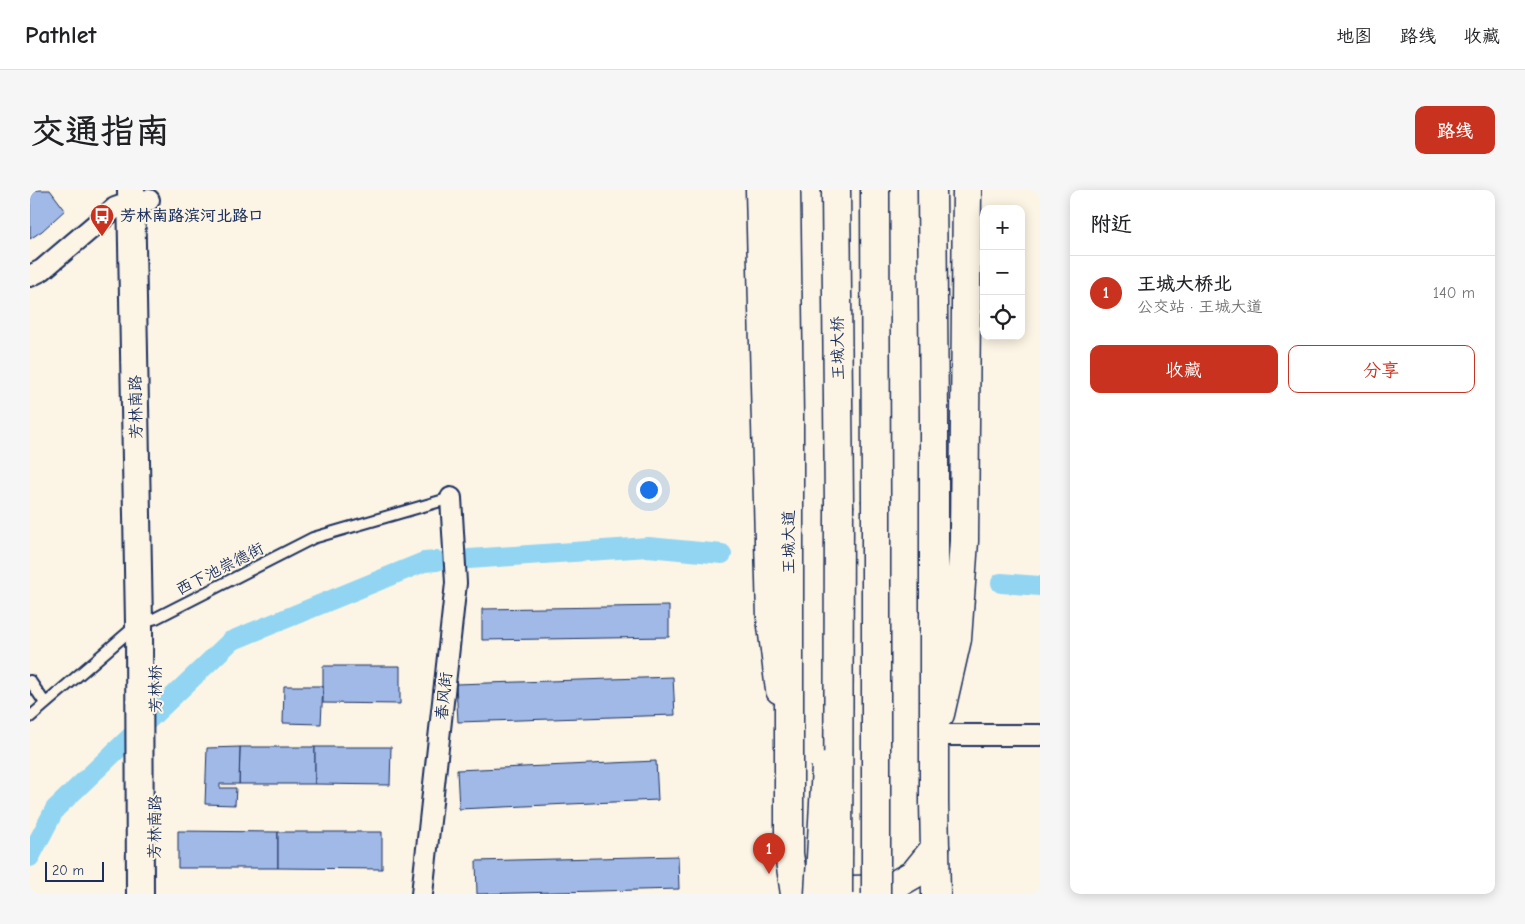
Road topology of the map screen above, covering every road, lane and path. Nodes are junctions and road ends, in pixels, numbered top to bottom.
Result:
1 (760, 190) edge
2 (786, 190) edge
3 (836, 190) edge
4 (875, 190) edge
5 (932, 190) edge
6 (967, 190) edge
7 (140, 195) edge
8 (30, 276) edge
9 (450, 498) joint
10 (839, 505) junction
11 (148, 621) junction
12 (30, 681) edge
13 (45, 703) junction
14 (30, 717) edge
15 (935, 735) junction
16 (1040, 735) edge
17 (147, 760) junction
18 (789, 762) junction
19 (877, 817) junction
20 (935, 848) junction
21 (789, 854) junction
22 (140, 894) edge
23 (154, 894) edge
24 (422, 894) edge
25 (795, 894) edge
26 (819, 894) edge
27 (838, 894) edge
28 (876, 894) edge
29 (882, 894) edge
30 (936, 894) edge

1 - 18 main road
2 - 18 main road, 王城大道
3 - 10 main road, 王城大桥
4 - 19 main road, bridge
5 - 15 main road
6 - 15 main road
7 - 8 street
7 - 11 street, 芳林南路
9 - 11 lane, 西下池崇德街
9 - 24 street, 春风街
10 - 26 main road, bridge
10 - 27 main road, bridge
11 - 13 lane, 西下池崇德街
11 - 17 street, 芳林桥
12 - 13 lane
13 - 14 lane, 西下池崇德街
15 - 16 street
15 - 20 main road
17 - 22 street, 芳林南路
17 - 23 street, 芳林南路
18 - 21 main road, 王城大道
19 - 28 main road, bridge
19 - 29 main road, bridge
20 - 21 main road
20 - 30 main road
21 - 25 main road, 王城大道

